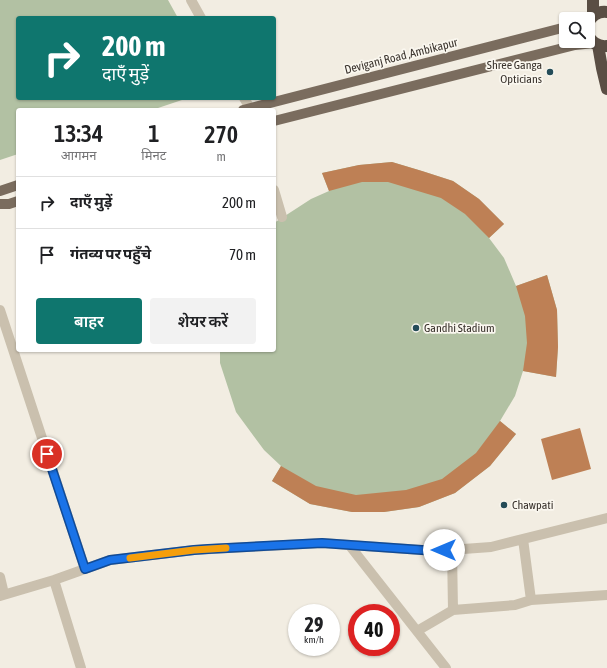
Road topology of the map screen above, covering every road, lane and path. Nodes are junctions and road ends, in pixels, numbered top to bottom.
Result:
1 (191, 0) edge
2 (593, 0) edge
3 (591, 12) edge
4 (607, 12) edge
5 (199, 16) edge
6 (595, 16) edge
7 (559, 29) edge
8 (597, 42) edge
9 (607, 89) edge
10 (250, 108) edge
11 (276, 120) edge
12 (16, 185) edge
13 (0, 191) edge
14 (276, 197) edge
15 (16, 202) edge
16 (0, 204) edge
17 (282, 217) dead end
18 (0, 310) edge
19 (607, 518) edge
20 (523, 539) junction
21 (350, 546) junction
22 (452, 550) junction
23 (85, 569) junction
24 (0, 576) edge
25 (54, 580) junction
26 (2, 595) edge
27 (607, 595) edge
28 (531, 600) junction
29 (453, 610) junction
30 (417, 631) junction
31 (81, 668) edge
32 (446, 668) edge

1 - 5 street
2 - 3 highway
4 - 6 highway
7 - 10 main road, Deviganj Road ,Ambikapur
8 - 9 highway
8 - 11 main road
12 - 13 main road
14 - 17 street
15 - 16 main road
18 - 23 street
19 - 20 street
20 - 22 street
20 - 28 street
21 - 22 street
21 - 23 street
21 - 30 street
22 - 29 street
23 - 25 street
24 - 26 street
25 - 26 street
25 - 31 street
27 - 28 street
28 - 29 street
29 - 30 street
30 - 32 street

